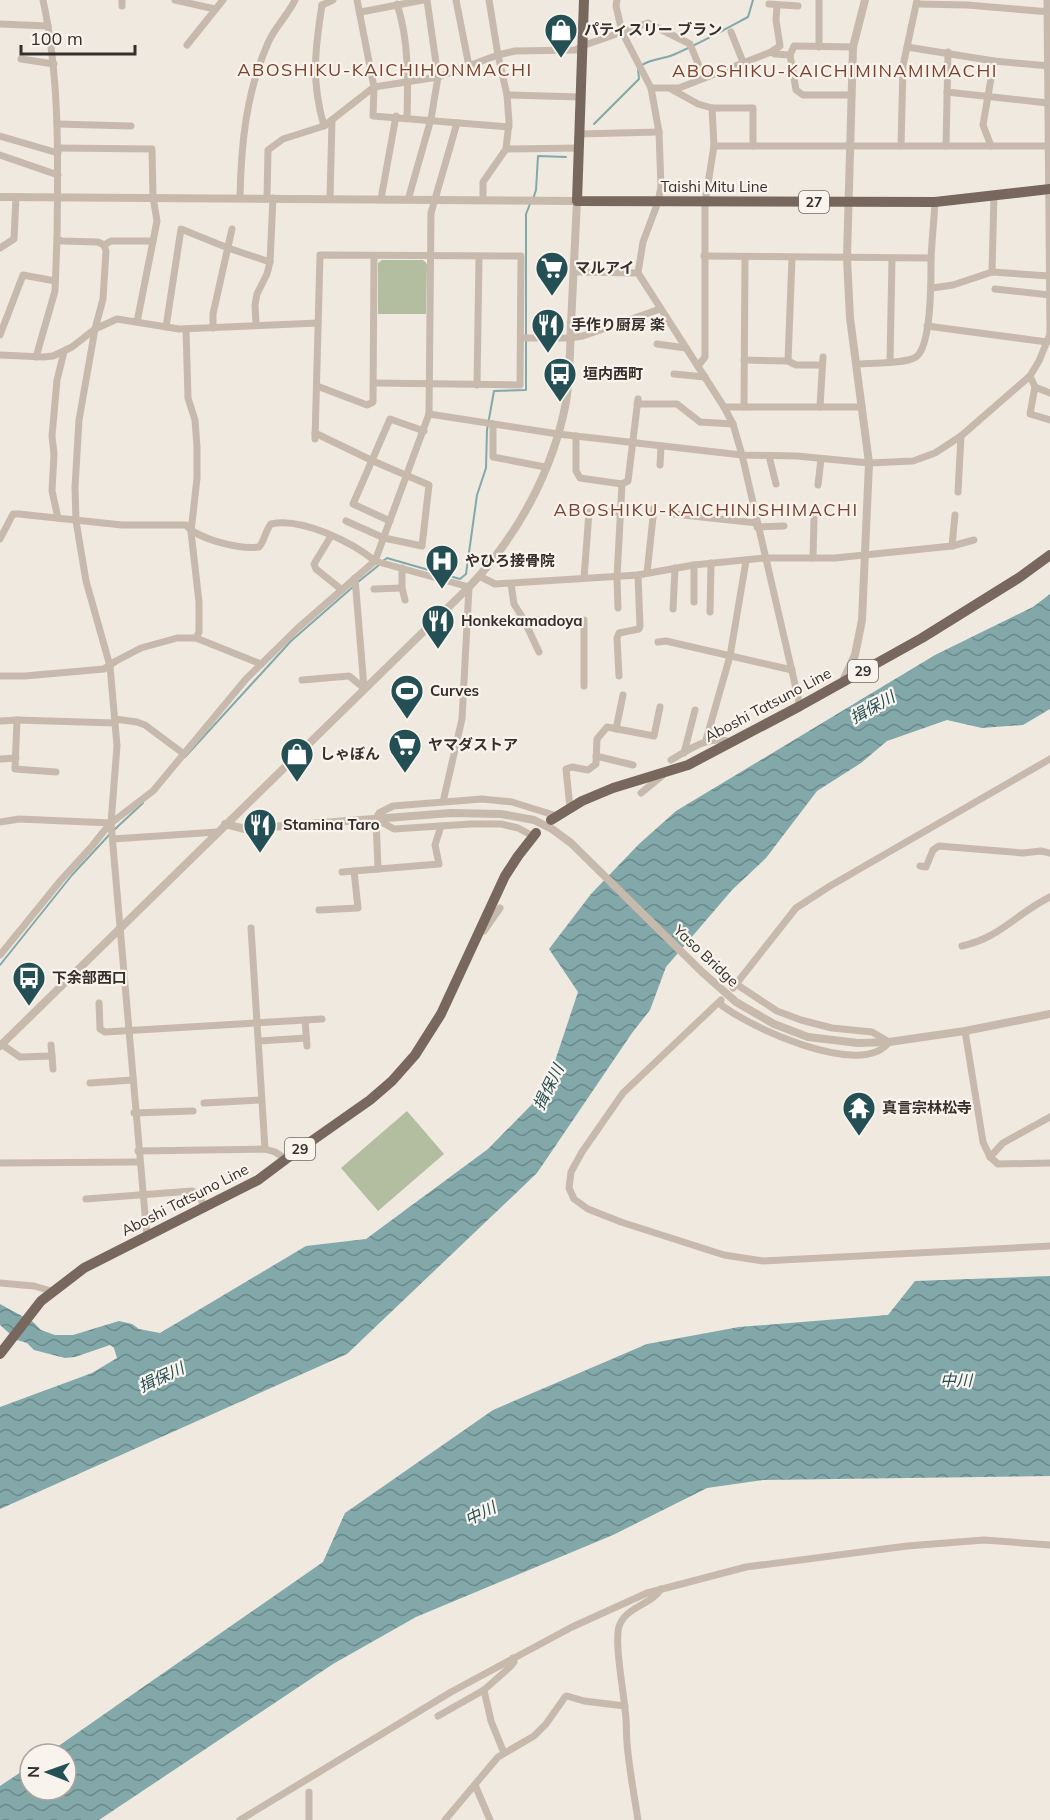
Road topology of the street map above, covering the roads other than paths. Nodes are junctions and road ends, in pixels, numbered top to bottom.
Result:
1 (43, 0) edge
2 (175, 0) edge
3 (223, 0) edge
4 (295, 0) edge
5 (333, 0) edge
6 (357, 0) edge
7 (425, 0) edge
8 (456, 0) edge
9 (489, 0) edge
10 (584, 0) edge
11 (617, 0) edge
12 (819, 0) edge
13 (865, 0) edge
14 (1047, 0) edge
15 (319, 2) edge
16 (918, 2) edge
17 (398, 4) junction
18 (798, 6) dead end
19 (215, 9) junction
20 (1048, 11) edge
21 (361, 12) junction
22 (0, 24) edge
23 (48, 26) junction
24 (622, 32) junction
25 (731, 32) dead end
26 (187, 45) dead end
27 (582, 46) junction
28 (819, 47) junction
29 (853, 47) junction
30 (907, 47) junction
31 (771, 52) junction
32 (948, 52) junction
33 (498, 55) junction
34 (790, 55) junction
35 (21, 59) dead end
36 (994, 61) junction
37 (744, 62) junction
38 (54, 64) junction
39 (469, 66) junction
40 (1049, 66) edge
41 (438, 77) junction
42 (704, 78) junction
43 (408, 82) junction
44 (374, 87) junction
45 (651, 88) junction
46 (669, 88) junction
47 (947, 92) junction
48 (507, 95) junction
49 (852, 95) junction
50 (988, 95) junction
51 (580, 97) junction
52 (1048, 103) junction
53 (712, 108) junction
54 (396, 116) junction
55 (407, 117) junction
56 (431, 119) junction
57 (332, 120) junction
58 (458, 123) junction
59 (57, 124) junction
60 (131, 126) dead end
61 (324, 126) junction
62 (509, 127) junction
63 (1049, 131) edge
64 (658, 132) junction
65 (579, 134) junction
66 (0, 136) edge
67 (851, 145) junction
68 (714, 146) junction
69 (753, 146) junction
70 (901, 146) junction
71 (946, 146) junction
72 (991, 146) junction
73 (1049, 146) edge
74 (579, 148) junction
75 (506, 149) junction
76 (58, 151) junction
77 (0, 155) edge
78 (58, 175) junction
79 (1049, 189) edge
80 (993, 195) junction
81 (0, 197) edge
82 (16, 197) junction
83 (58, 197) junction
84 (153, 197) junction
85 (240, 198) junction
86 (270, 198) junction
87 (330, 198) junction
88 (381, 199) junction
89 (408, 200) junction
90 (433, 200) junction
91 (483, 200) junction
92 (577, 201) junction
93 (658, 202) junction
94 (705, 202) junction
95 (850, 202) junction
96 (935, 202) junction
97 (232, 229) dead end
98 (57, 238) junction
99 (153, 241) junction
100 (104, 244) junction
101 (0, 248) edge
102 (228, 248) junction
103 (375, 256) junction
104 (430, 256) junction
105 (479, 256) junction
106 (704, 256) junction
107 (746, 257) junction
108 (792, 258) junction
109 (847, 258) junction
110 (931, 258) junction
111 (892, 259) junction
112 (270, 262) junction
113 (574, 272) junction
114 (992, 272) junction
115 (638, 273) junction
116 (1049, 276) edge
117 (55, 281) junction
118 (932, 288) junction
119 (995, 289) dead end
120 (1050, 295) edge
121 (660, 309) junction
122 (137, 322) junction
123 (318, 323) junction
124 (256, 324) junction
125 (927, 326) junction
126 (166, 327) junction
127 (213, 328) junction
128 (94, 329) junction
129 (186, 329) junction
130 (1050, 334) edge
131 (0, 335) edge
132 (521, 338) junction
133 (570, 338) junction
134 (1047, 342) junction
135 (657, 344) dead end
136 (686, 348) junction
137 (64, 352) junction
138 (0, 355) edge
139 (36, 357) junction
140 (823, 357) dead end
141 (744, 360) junction
142 (788, 362) junction
143 (890, 362) junction
144 (856, 364) junction
145 (822, 365) junction
146 (698, 366) junction
147 (674, 374) dead end
148 (1030, 376) junction
149 (705, 377) junction
150 (374, 383) junction
151 (429, 385) junction
152 (477, 385) junction
153 (317, 386) junction
154 (1035, 387) junction
155 (1050, 393) edge
156 (820, 406) junction
157 (862, 406) junction
158 (724, 407) junction
159 (744, 407) junction
160 (429, 414) junction
161 (1050, 420) edge
162 (493, 424) junction
163 (733, 424) junction
164 (424, 431) junction
165 (558, 434) junction
166 (576, 436) junction
167 (962, 436) junction
168 (633, 443) junction
169 (661, 446) junction
170 (742, 455) junction
171 (769, 456) junction
172 (821, 459) junction
173 (373, 461) junction
174 (869, 463) junction
175 (660, 465) dead end
176 (545, 467) junction
177 (407, 476) junction
178 (622, 484) junction
179 (776, 484) dead end
180 (818, 485) dead end
181 (958, 492) dead end
182 (654, 508) dead end
183 (620, 512) junction
184 (674, 514) dead end
185 (955, 515) dead end
186 (58, 518) junction
187 (814, 519) dead end
188 (76, 521) junction
189 (346, 521) dead end
190 (390, 521) junction
191 (757, 525) junction
192 (784, 526) dead end
193 (191, 532) junction
194 (331, 536) junction
195 (0, 538) edge
196 (384, 538) junction
197 (974, 540) dead end
198 (952, 546) junction
199 (864, 555) junction
200 (1050, 555) edge
201 (765, 558) junction
202 (813, 558) junction
203 (375, 561) junction
204 (747, 561) junction
205 (711, 563) junction
206 (694, 565) junction
207 (402, 568) junction
208 (675, 568) junction
209 (647, 573) junction
210 (638, 575) junction
211 (479, 576) junction
212 (617, 576) junction
213 (355, 578) junction
214 (584, 578) junction
215 (511, 584) junction
216 (469, 587) junction
217 (402, 588) junction
218 (374, 589) dead end
219 (342, 590) junction
220 (405, 600) dead end
221 (694, 602) dead end
222 (618, 608) dead end
223 (674, 609) dead end
224 (710, 612) dead end
225 (524, 620) junction
226 (196, 638) junction
227 (658, 642) dead end
228 (539, 652) dead end
229 (730, 657) junction
230 (261, 664) junction
231 (110, 666) junction
232 (792, 670) junction
233 (0, 676) edge
234 (619, 676) dead end
235 (302, 680) dead end
236 (843, 683) junction
237 (584, 687) dead end
238 (364, 688) junction
239 (623, 695) dead end
240 (660, 706) dead end
241 (800, 706) junction
242 (695, 710) dead end
243 (17, 720) junction
244 (0, 721) edge
245 (115, 721) junction
246 (616, 729) junction
247 (706, 740) junction
248 (732, 742) junction
249 (684, 753) junction
250 (184, 754) junction
251 (596, 756) junction
252 (16, 758) junction
253 (0, 759) edge
254 (1050, 759) edge
255 (671, 760) dead end
256 (633, 765) dead end
257 (56, 772) dead end
258 (667, 772) junction
259 (641, 793) dead end
260 (443, 802) junction
261 (570, 808) junction
262 (554, 818) joint
263 (376, 819) junction
264 (0, 822) edge
265 (111, 823) junction
266 (225, 824) junction
267 (441, 826) junction
268 (217, 832) junction
269 (534, 835) joint
270 (113, 839) junction
271 (1050, 853) edge
272 (920, 866) dead end
273 (378, 869) junction
274 (354, 871) junction
275 (342, 872) dead end
276 (1050, 897) edge
277 (500, 908) dead end
278 (319, 910) dead end
279 (121, 927) junction
280 (251, 928) dead end
281 (962, 946) dead end
282 (471, 947) junction
283 (0, 955) edge
284 (99, 1003) dead end
285 (1050, 1014) edge
286 (322, 1019) dead end
287 (305, 1020) junction
288 (258, 1023) junction
289 (965, 1031) junction
290 (128, 1032) junction
291 (306, 1038) junction
292 (259, 1041) junction
293 (889, 1042) junction
294 (1, 1045) edge
295 (51, 1045) dead end
296 (307, 1046) dead end
297 (52, 1056) junction
298 (54, 1069) dead end
299 (132, 1080) junction
300 (90, 1083) dead end
301 (261, 1100) junction
302 (204, 1103) dead end
303 (193, 1110) dead end
304 (134, 1113) junction
305 (1050, 1117) edge
306 (265, 1149) junction
307 (138, 1151) junction
308 (990, 1157) junction
309 (286, 1159) junction
310 (139, 1162) junction
311 (0, 1163) edge
312 (1050, 1163) edge
313 (142, 1194) junction
314 (86, 1199) dead end
315 (204, 1209) junction
316 (147, 1238) junction
317 (1050, 1246) edge
318 (0, 1283) edge
319 (51, 1291) junction
320 (0, 1354) edge
321 (1050, 1545) edge
322 (662, 1589) junction
323 (513, 1658) junction
324 (484, 1690) junction
325 (625, 1706) junction
326 (438, 1716) dead end
327 (504, 1753) junction
328 (475, 1785) junction
329 (309, 1792) dead end
330 (240, 1820) edge
331 (309, 1820) edge
332 (445, 1820) edge
333 (490, 1820) edge
334 (638, 1820) edge

1 - 23 street
2 - 19 street
3 - 19 street
4 - 85 street
5 - 15 street
6 - 21 street
7 - 17 street
7 - 41 street
8 - 39 street
9 - 33 street
10 - 27 main road
11 - 24 street
12 - 28 street
13 - 29 street
14 - 20 street
15 - 61 street
16 - 20 street
16 - 30 street
17 - 21 street
17 - 43 street
18 - 31 street
19 - 26 street
20 - 40 street
21 - 44 street
22 - 23 street
23 - 38 street
24 - 27 street
24 - 42 street
24 - 45 street
25 - 37 street
27 - 33 street
27 - 51 main road
28 - 29 street
28 - 34 street
29 - 49 street
30 - 32 street
30 - 70 street
31 - 34 street
31 - 37 street
32 - 36 street
32 - 47 street
33 - 39 street
33 - 48 street
34 - 49 street
35 - 38 street
36 - 40 street
36 - 50 street
37 - 42 street
38 - 59 street
39 - 41 street
40 - 52 street
41 - 43 street
41 - 56 street
42 - 46 street
43 - 44 street
43 - 55 street
44 - 54 street
44 - 57 street
45 - 46 street
45 - 64 street
46 - 53 street
47 - 50 street
47 - 71 street
48 - 51 street
48 - 62 street
49 - 67 street
50 - 52 street
50 - 72 street
51 - 65 main road
52 - 63 street
53 - 68 street
53 - 69 street
54 - 55 street
54 - 88 street
55 - 56 street
56 - 58 street
56 - 89 street
57 - 61 street
57 - 87 street
58 - 62 street
58 - 90 street
59 - 60 street
59 - 76 street
61 - 86 street
62 - 75 street
63 - 73 street
64 - 65 street
64 - 93 street
65 - 74 main road
66 - 76 street
67 - 69 street
67 - 70 street
67 - 95 street
68 - 69 street
68 - 94 street
70 - 71 street
71 - 72 street
72 - 73 street
73 - 79 street
74 - 75 street
74 - 92 main road
75 - 91 street
76 - 78 street
76 - 84 street
77 - 78 street
78 - 83 street
79 - 80 main road, Taishi Mitu Line / 27
79 - 116 street
80 - 96 main road, Taishi Mitu Line / 27
80 - 114 street
81 - 82 street
82 - 83 street
82 - 101 street
83 - 84 street
83 - 98 street
84 - 85 street
84 - 99 street
85 - 86 street
86 - 87 street
86 - 112 street
87 - 88 street
88 - 89 street
89 - 90 street
90 - 91 street
90 - 104 street
91 - 92 street
92 - 93 main road, Taishi Mitu Line / 27
92 - 113 street
93 - 94 main road, Taishi Mitu Line / 27
93 - 115 street
94 - 95 main road, Taishi Mitu Line / 27
94 - 106 street
95 - 96 main road, Taishi Mitu Line / 27
95 - 109 street
96 - 110 street
97 - 102 street
98 - 100 street
98 - 117 street
99 - 100 street
99 - 122 street
100 - 128 street
102 - 112 street
102 - 126 street
102 - 127 street
103 - 104 street
103 - 123 street
103 - 150 street
104 - 105 street
104 - 151 street
105 - 132 street
105 - 152 street
106 - 107 street
106 - 146 street
107 - 108 street
107 - 141 street
108 - 109 street
108 - 142 street
109 - 111 street
109 - 144 street
110 - 111 street
110 - 118 street
111 - 143 street
112 - 124 street
113 - 115 street
113 - 133 street
114 - 116 street
114 - 118 street
115 - 121 street
116 - 120 street
117 - 131 street
117 - 139 street
118 - 125 street
119 - 120 street
120 - 130 street
121 - 133 street
121 - 136 street
122 - 126 street
122 - 128 street
123 - 124 street
123 - 153 street
124 - 127 street
125 - 134 street
125 - 143 street
126 - 129 street
127 - 129 street
128 - 137 street
128 - 188 street
129 - 193 street
130 - 134 street
132 - 133 street
132 - 152 street
133 - 165 street
134 - 148 street
135 - 136 street
136 - 146 street
137 - 139 street
137 - 186 street
138 - 139 street
140 - 145 street
141 - 142 street
141 - 159 street
142 - 145 street
143 - 144 street
144 - 157 street
145 - 156 street
146 - 149 street
147 - 149 street
148 - 154 street
148 - 167 street
149 - 158 street
150 - 151 street
150 - 153 street
151 - 152 street
151 - 160 street
153 - 173 street
154 - 155 street
154 - 161 street
156 - 157 street
156 - 159 street
157 - 174 street
158 - 159 street
158 - 163 street
160 - 162 street
160 - 164 street
162 - 165 street
162 - 176 street
163 - 168 street
163 - 170 street
164 - 173 street
164 - 177 street
165 - 166 street
165 - 176 street
166 - 168 street
166 - 178 street
167 - 174 street
167 - 181 street
168 - 169 street
168 - 178 street
169 - 170 street
169 - 175 street
170 - 171 street
170 - 191 street
171 - 172 street
171 - 179 street
172 - 174 street
172 - 180 street
173 - 177 street
173 - 190 street
174 - 199 street
176 - 211 street
177 - 190 street
177 - 196 street
178 - 183 street
182 - 209 street
183 - 212 street
183 - 214 street
184 - 191 street
185 - 198 street
186 - 188 street
186 - 195 street
187 - 202 street
188 - 193 street
188 - 231 street
189 - 196 street
190 - 196 street
191 - 192 street
191 - 201 street
193 - 194 street
193 - 226 street
194 - 203 street
194 - 219 street
196 - 203 street
197 - 198 street
198 - 199 street
199 - 202 street
199 - 236 street
200 - 236 main road, Aboshi Tatsuno Line / 29
201 - 202 street
201 - 204 street
201 - 232 street
203 - 207 street
203 - 213 street
204 - 205 street
204 - 229 street
205 - 206 street
205 - 224 street
206 - 208 street
206 - 221 street
207 - 216 street
207 - 217 street
208 - 209 street
208 - 223 street
209 - 210 street
210 - 212 street
210 - 234 street
211 - 215 street
211 - 216 street
212 - 214 street
212 - 222 street
213 - 219 street
213 - 238 street
214 - 215 street
215 - 225 street
216 - 238 street
216 - 260 street
217 - 218 street
217 - 220 street
219 - 230 street
225 - 228 street
225 - 237 street
226 - 230 street
226 - 231 street
227 - 229 street
229 - 232 street
229 - 247 street
230 - 250 street
231 - 233 street
231 - 245 street
232 - 241 street
235 - 238 street
236 - 241 main road, Aboshi Tatsuno Line / 29
238 - 266 street
239 - 246 street
240 - 246 street
241 - 248 main road, Aboshi Tatsuno Line / 29
242 - 249 street
243 - 244 street
243 - 245 street
243 - 252 street
245 - 250 street
245 - 265 street
246 - 251 street
247 - 248 street
247 - 249 street
248 - 258 main road, Aboshi Tatsuno Line / 29
249 - 255 street
250 - 265 street
251 - 256 street
251 - 261 street
252 - 253 street
252 - 257 street
254 - 293 street
258 - 259 street
258 - 261 main road, Aboshi Tatsuno Line / 29
260 - 262 street
260 - 263 street
261 - 262 main road, Aboshi Tatsuno Line / 29
263 - 266 street, Yaso Bridge
263 - 267 street
263 - 273 street
263 - 293 street, Yaso Bridge
264 - 265 street
265 - 270 street
265 - 283 street
266 - 268 street
267 - 269 street
267 - 273 street
268 - 270 street
268 - 279 street
269 - 282 main road, Aboshi Tatsuno Line / 29
270 - 279 street
271 - 272 street
273 - 274 street
274 - 275 street
274 - 278 street
276 - 281 street
277 - 282 street
279 - 290 street
279 - 294 street
280 - 288 street
282 - 309 main road, Aboshi Tatsuno Line / 29
284 - 290 street
285 - 289 street, Yaso Bridge
286 - 287 street
287 - 288 street
287 - 291 street
288 - 290 street
288 - 292 street
289 - 293 street, Yaso Bridge
289 - 308 street
290 - 299 street
291 - 292 street
291 - 296 street
292 - 301 street
293 - 317 street
294 - 297 street
295 - 297 street
297 - 298 street
299 - 300 street
299 - 304 street
301 - 302 street
301 - 306 street
303 - 304 street
304 - 307 street
305 - 308 street
306 - 307 street
306 - 309 street
307 - 310 street
308 - 312 street
309 - 315 main road, Aboshi Tatsuno Line / 29
310 - 311 street
310 - 313 street
313 - 314 street
313 - 315 street
313 - 316 street
315 - 316 main road, Aboshi Tatsuno Line / 29
316 - 319 main road, Aboshi Tatsuno Line / 29
318 - 319 street
319 - 320 main road, Aboshi Tatsuno Line / 29
321 - 322 street
322 - 323 street
322 - 325 street
323 - 324 street
323 - 330 street
324 - 326 street
324 - 327 street
325 - 327 street
325 - 334 street
327 - 328 street
328 - 332 street
328 - 333 street
329 - 331 street

